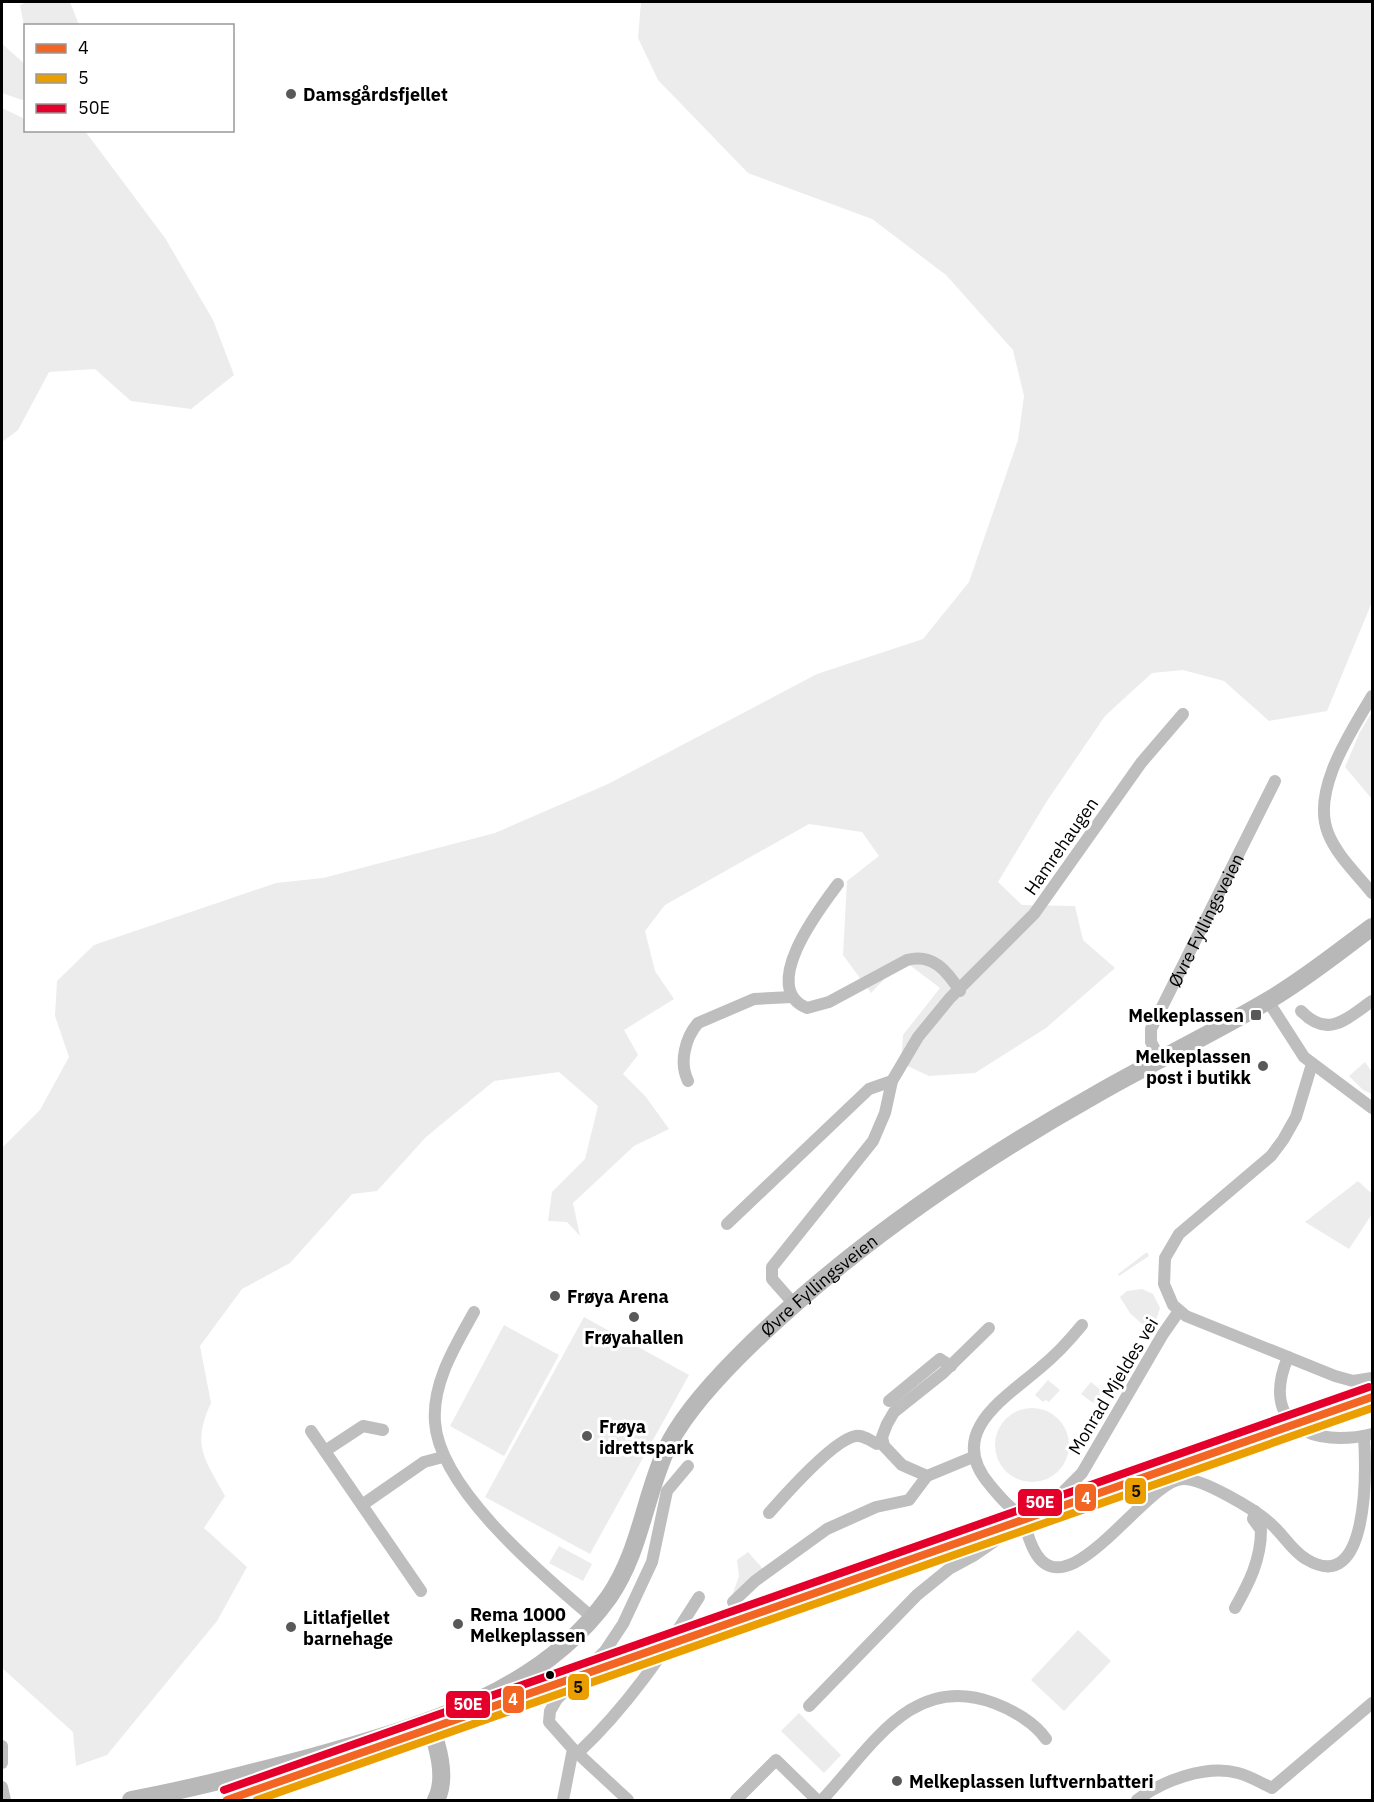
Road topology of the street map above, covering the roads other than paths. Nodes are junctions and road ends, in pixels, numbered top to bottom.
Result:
1 (1372, 696) edge
2 (1183, 714) dead end
3 (1275, 781) dead end
4 (838, 884) dead end
5 (1372, 893) edge
6 (1372, 927) edge
7 (960, 991) junction
8 (792, 997) junction
9 (1268, 1001) junction
10 (1372, 1001) edge
11 (1301, 1011) dead end
12 (1161, 1059) junction
13 (1312, 1064) junction
14 (688, 1081) dead end
15 (892, 1081) junction
16 (1372, 1108) edge
17 (727, 1224) dead end
18 (794, 1305) junction
19 (1179, 1311) junction
20 (474, 1312) dead end
21 (1082, 1325) dead end
22 (989, 1328) dead end
23 (1288, 1357) junction
24 (951, 1365) junction
25 (1372, 1378) edge
26 (890, 1401) dead end
27 (383, 1430) dead end
28 (311, 1431) dead end
29 (1368, 1435) edge
30 (882, 1442) junction
31 (325, 1451) junction
32 (973, 1456) junction
33 (443, 1458) junction
34 (688, 1466) dead end
35 (927, 1476) junction
36 (362, 1505) junction
37 (1255, 1511) junction
38 (769, 1514) dead end
39 (1028, 1518) junction
40 (421, 1591) dead end
41 (699, 1597) dead end
42 (733, 1602) dead end
43 (1235, 1608) dead end
44 (593, 1617) junction
45 (1372, 1703) edge
46 (809, 1706) dead end
47 (429, 1721) junction
48 (1046, 1739) dead end
49 (2, 1746) edge
50 (575, 1751) junction
51 (2, 1763) edge
52 (2, 1787) edge
53 (5, 1800) edge
54 (131, 1800) edge
55 (436, 1800) edge
56 (563, 1800) edge
57 (628, 1800) edge
58 (736, 1800) edge
59 (817, 1800) edge
60 (822, 1800) edge
61 (1137, 1800) edge

1 - 5 street
2 - 7 street, Hamrehaugen
3 - 12 street, Øvre Fyllingsveien
4 - 8 street
6 - 9 main road, Øvre Fyllingsveien
7 - 8 street
7 - 15 street, Hamrehaugen
8 - 14 street
9 - 12 main road, Øvre Fyllingsveien
9 - 13 street
10 - 11 street
12 - 18 main road, Øvre Fyllingsveien
13 - 16 street
13 - 19 street
15 - 17 street
15 - 18 street, Hamrehaugen
18 - 44 main road, Øvre Fyllingsveien
19 - 23 street, Monrad Mjeldes vei
19 - 39 street, Monrad Mjeldes vei
20 - 33 street
21 - 32 street
22 - 24 street
23 - 25 street, Monrad Mjeldes vei
23 - 29 street
24 - 26 street
24 - 30 street
27 - 31 street
28 - 31 street
29 - 37 street
30 - 35 street
30 - 38 street
31 - 36 street
32 - 35 street
32 - 39 street
33 - 36 street
33 - 44 street
34 - 50 street
35 - 42 street
36 - 40 street
37 - 39 street
37 - 43 street
39 - 46 street, Monrad Mjeldes vei
41 - 50 street
44 - 47 main road, Øvre Fyllingsveien
45 - 61 street
47 - 54 main road, Øvre Fyllingsveien
47 - 55 main road
48 - 60 street
49 - 51 street
50 - 56 street
50 - 57 street
52 - 53 street
58 - 59 street

